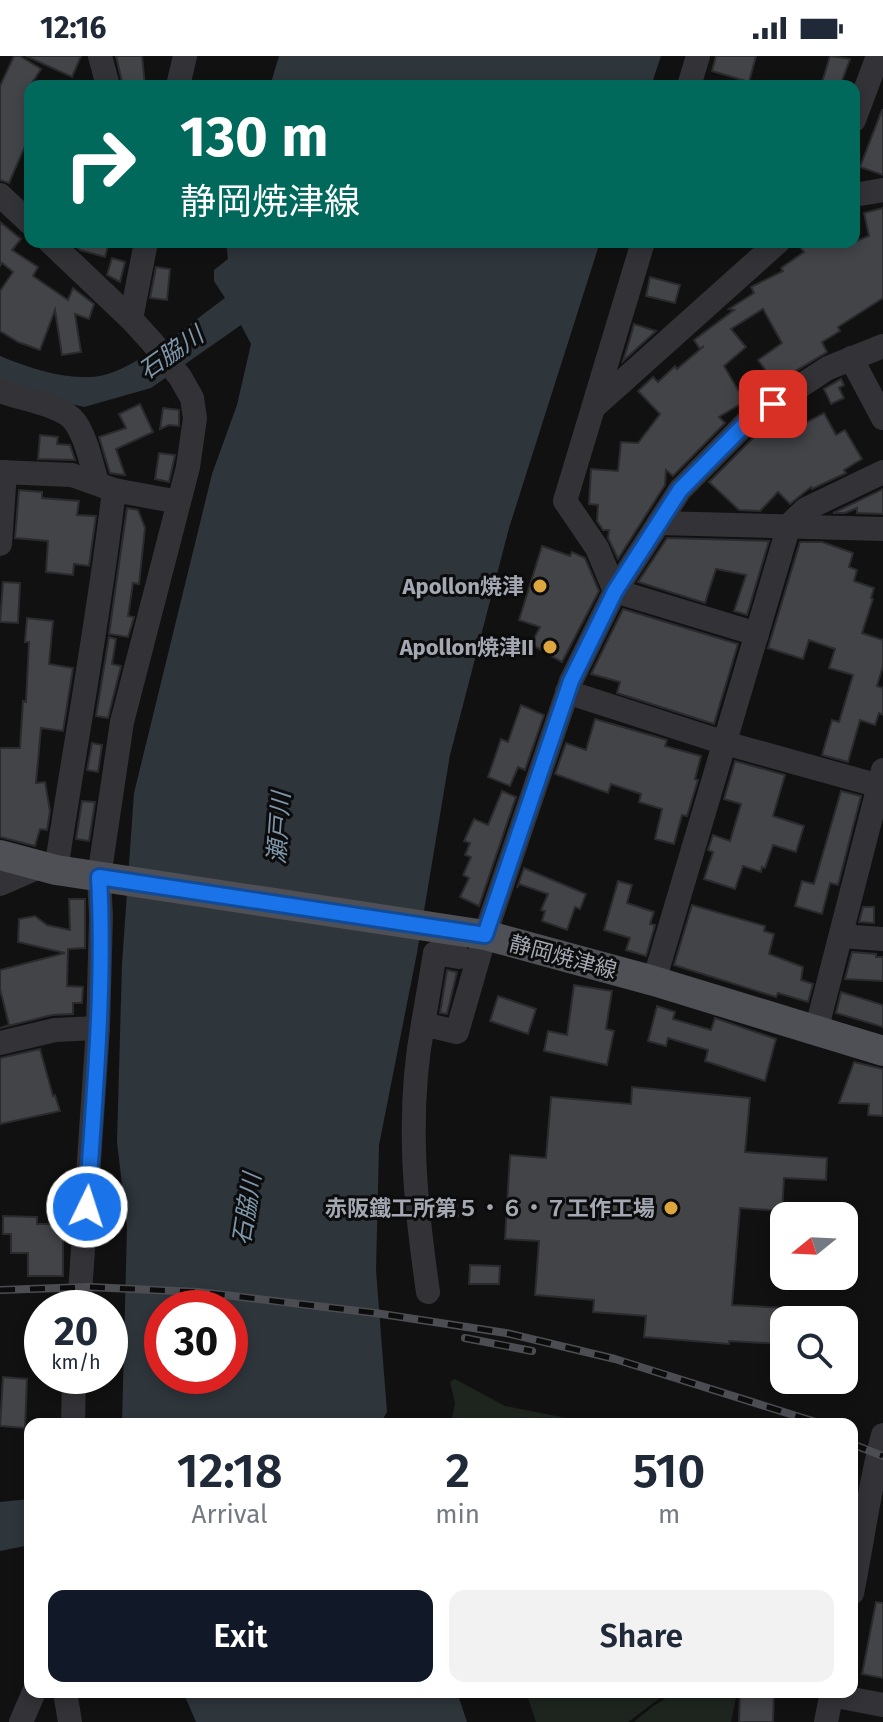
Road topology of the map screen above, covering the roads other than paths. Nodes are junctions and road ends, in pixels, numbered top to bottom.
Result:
1 (100, 56) edge
2 (185, 56) edge
3 (698, 56) edge
4 (878, 56) edge
5 (106, 80) edge
6 (179, 80) edge
7 (691, 80) edge
8 (860, 104) edge
9 (883, 190) edge
10 (860, 194) edge
11 (0, 195) edge
12 (24, 217) edge
13 (145, 248) edge
14 (641, 248) edge
15 (771, 248) edge
16 (77, 253) edge
17 (131, 319) junction
18 (883, 346) edge
19 (851, 358) junction
20 (0, 391) edge
21 (593, 408) junction
22 (883, 418) edge
23 (2, 472) edge
24 (883, 472) edge
25 (106, 486) junction
26 (179, 502) junction
27 (659, 523) junction
28 (789, 525) junction
29 (883, 529) edge
30 (0, 544) edge
31 (615, 591) junction
32 (757, 634) junction
33 (567, 692) junction
34 (725, 743) junction
35 (882, 782) edge
36 (0, 855) edge
37 (47, 869) junction
38 (105, 878) junction
39 (0, 884) edge
40 (841, 936) junction
41 (883, 939) edge
42 (471, 941) junction
43 (654, 981) junction
44 (423, 1024) junction
45 (98, 1028) junction
46 (816, 1031) junction
47 (0, 1043) edge
48 (883, 1051) edge
49 (80, 1290) edge
50 (428, 1292) dead end
51 (74, 1394) edge
52 (73, 1418) edge
53 (883, 1435) edge
54 (877, 1488) edge
55 (858, 1563) edge
56 (31, 1698) edge
57 (66, 1698) edge
58 (831, 1698) edge
59 (853, 1698) edge
60 (883, 1705) edge
61 (21, 1722) edge
62 (70, 1722) edge
63 (826, 1722) edge

1 - 5 street
2 - 6 street
3 - 7 street
4 - 8 street
9 - 10 street
11 - 12 street
13 - 17 street
14 - 21 street
15 - 21 street
16 - 17 street
17 - 26 street
18 - 19 street
19 - 22 street
19 - 27 street
20 - 25 street
21 - 31 street
23 - 25 street
23 - 30 street
24 - 28 street
25 - 26 street
25 - 37 street
26 - 38 street
27 - 28 street
27 - 31 street
28 - 29 street
28 - 32 street
31 - 32 street
31 - 33 street
32 - 34 street
33 - 34 street
33 - 42 street
34 - 35 street
34 - 43 street
35 - 40 street
36 - 37 main road, 静岡焼津線
37 - 38 main road, 静岡焼津線
37 - 39 street
38 - 42 main road, 静岡焼津線
38 - 45 street
40 - 41 street
40 - 46 street
42 - 43 main road, 静岡焼津線
42 - 44 street
42 - 44 street
43 - 46 main road, 静岡焼津線
44 - 50 street
45 - 47 street
45 - 49 street
46 - 48 main road, 静岡焼津線
51 - 52 street
53 - 54 street
54 - 55 street
56 - 61 street
57 - 62 street
58 - 63 street
59 - 60 street

